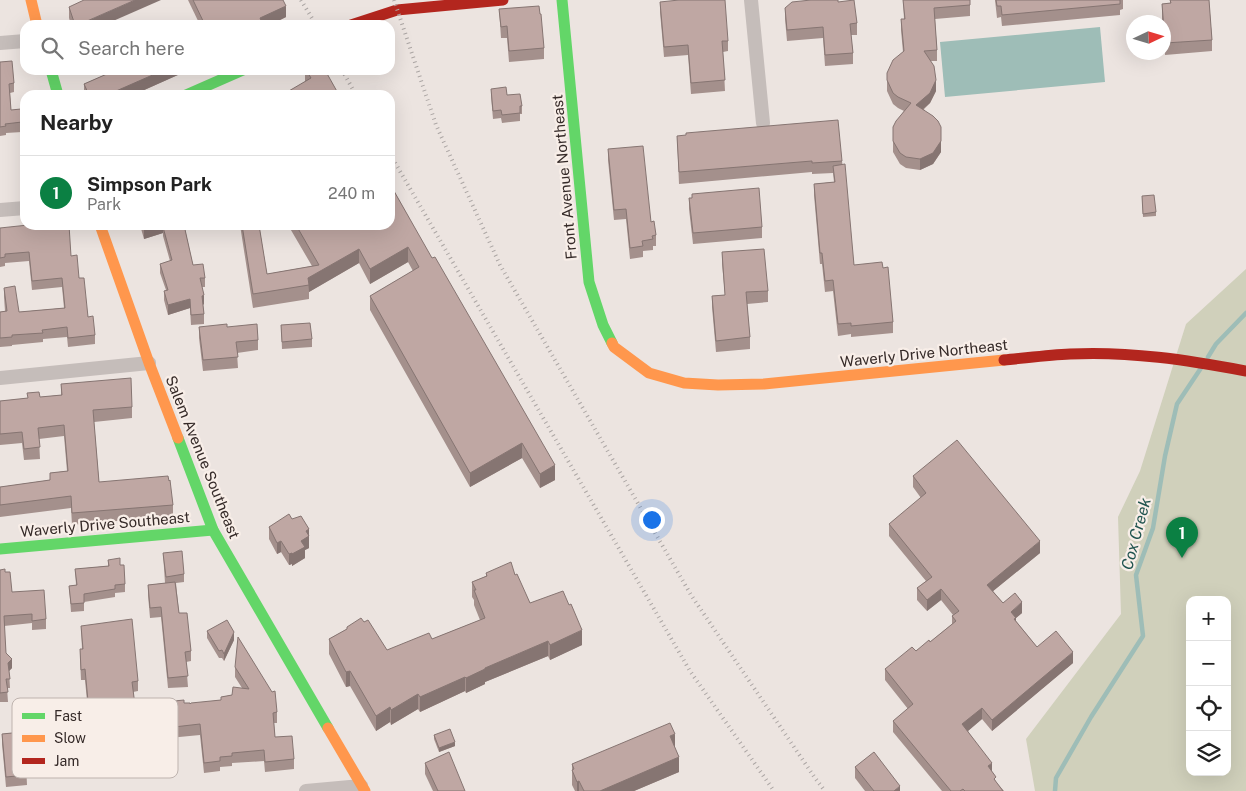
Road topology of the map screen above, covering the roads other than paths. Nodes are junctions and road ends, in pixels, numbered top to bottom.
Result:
1 (30, 0) edge
2 (503, 0) edge
3 (562, 0) edge
4 (751, 0) edge
5 (36, 20) edge
6 (366, 20) edge
7 (20, 41) edge
8 (0, 43) edge
9 (52, 75) edge
10 (232, 75) edge
11 (57, 90) edge
12 (197, 90) edge
13 (763, 123) dead end
14 (20, 208) edge
15 (0, 210) edge
16 (102, 230) edge
17 (614, 347) joint
18 (149, 364) junction
19 (1246, 371) edge
20 (0, 378) edge
21 (213, 530) junction
22 (0, 548) edge
23 (363, 788) edge
24 (306, 791) edge

1 - 5 street
2 - 6 street
3 - 17 street, Front Avenue Northeast
4 - 13 street
7 - 8 street
9 - 11 street
10 - 12 street
14 - 15 street
16 - 18 street, Salem Avenue Southeast
17 - 19 street, Waverly Drive Northeast
18 - 20 street
18 - 21 street, Salem Avenue Southeast
21 - 22 street, Waverly Drive Southeast
21 - 23 street, Salem Avenue Southeast
23 - 24 street

